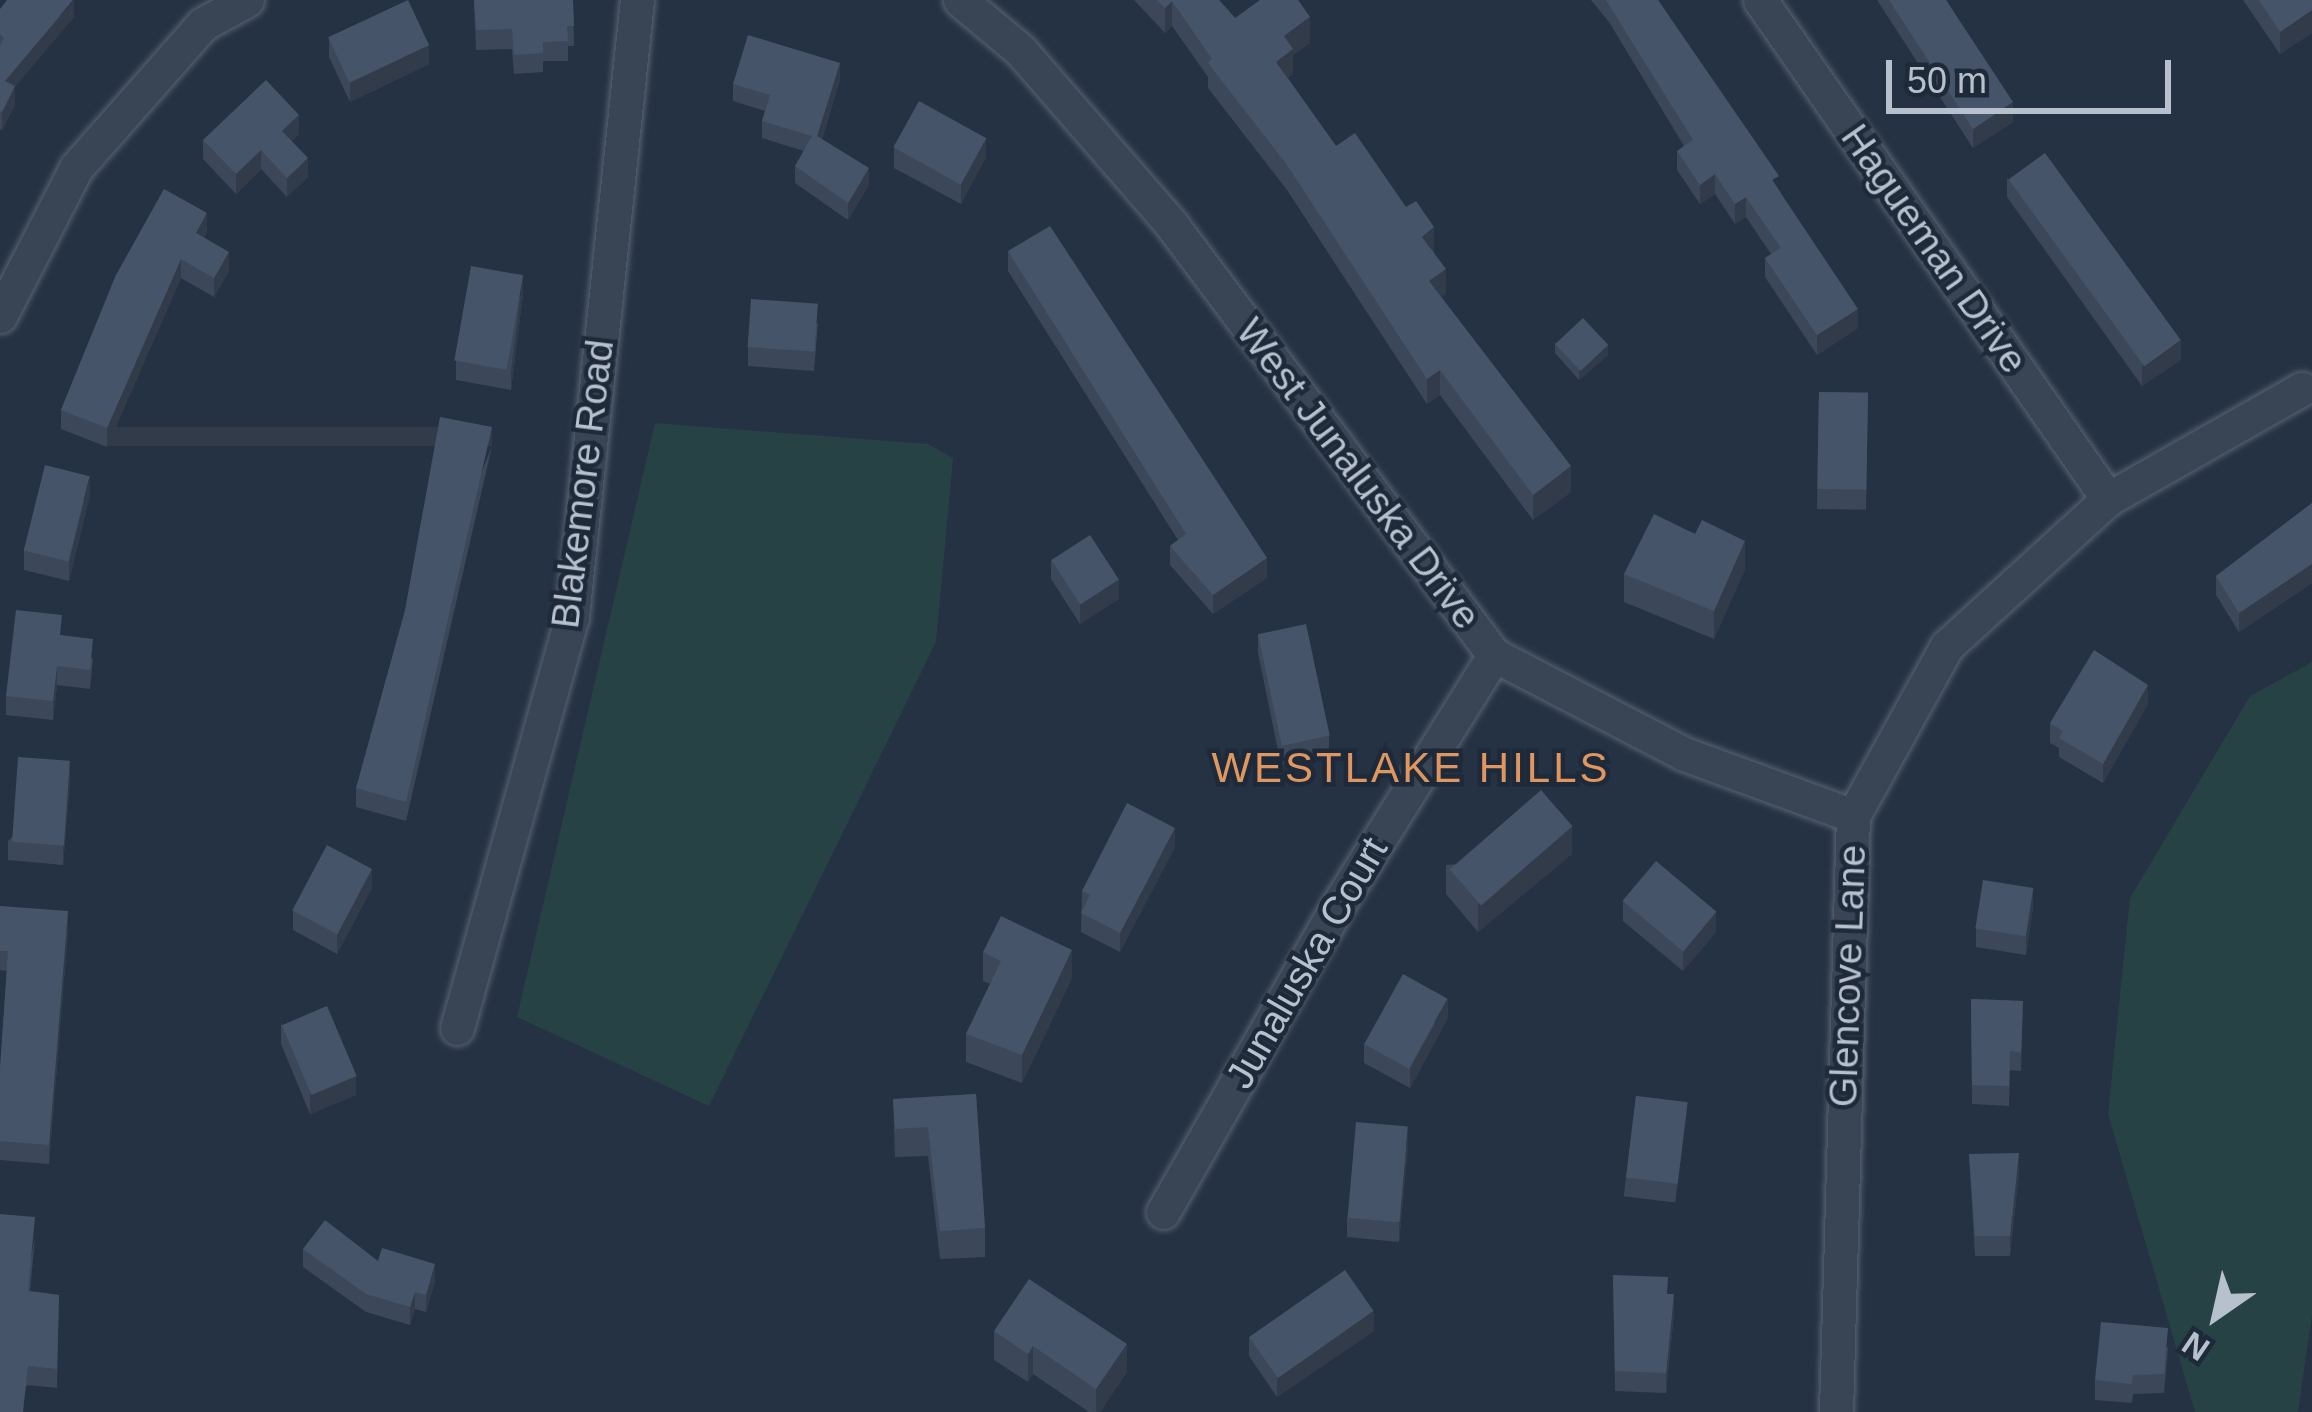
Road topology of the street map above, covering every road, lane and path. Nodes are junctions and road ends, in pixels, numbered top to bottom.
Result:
1 (247, 0) edge
2 (637, 0) edge
3 (960, 0) edge
4 (1760, 0) edge
5 (0, 316) edge
6 (2302, 389) dead end
7 (2108, 499) junction
8 (1494, 655) junction
9 (1853, 816) junction
10 (457, 1028) dead end
11 (1163, 1212) dead end
12 (1836, 1412) edge

1 - 5 street
2 - 10 street, Blakemore Road
3 - 8 street, West Junaluska Drive
4 - 7 street, Hagueman Drive
6 - 7 street, Glencove Lane
7 - 9 street, Glencove Lane
8 - 9 street, West Junaluska Drive
8 - 11 street, Junaluska Court
9 - 12 street, Glencove Lane

